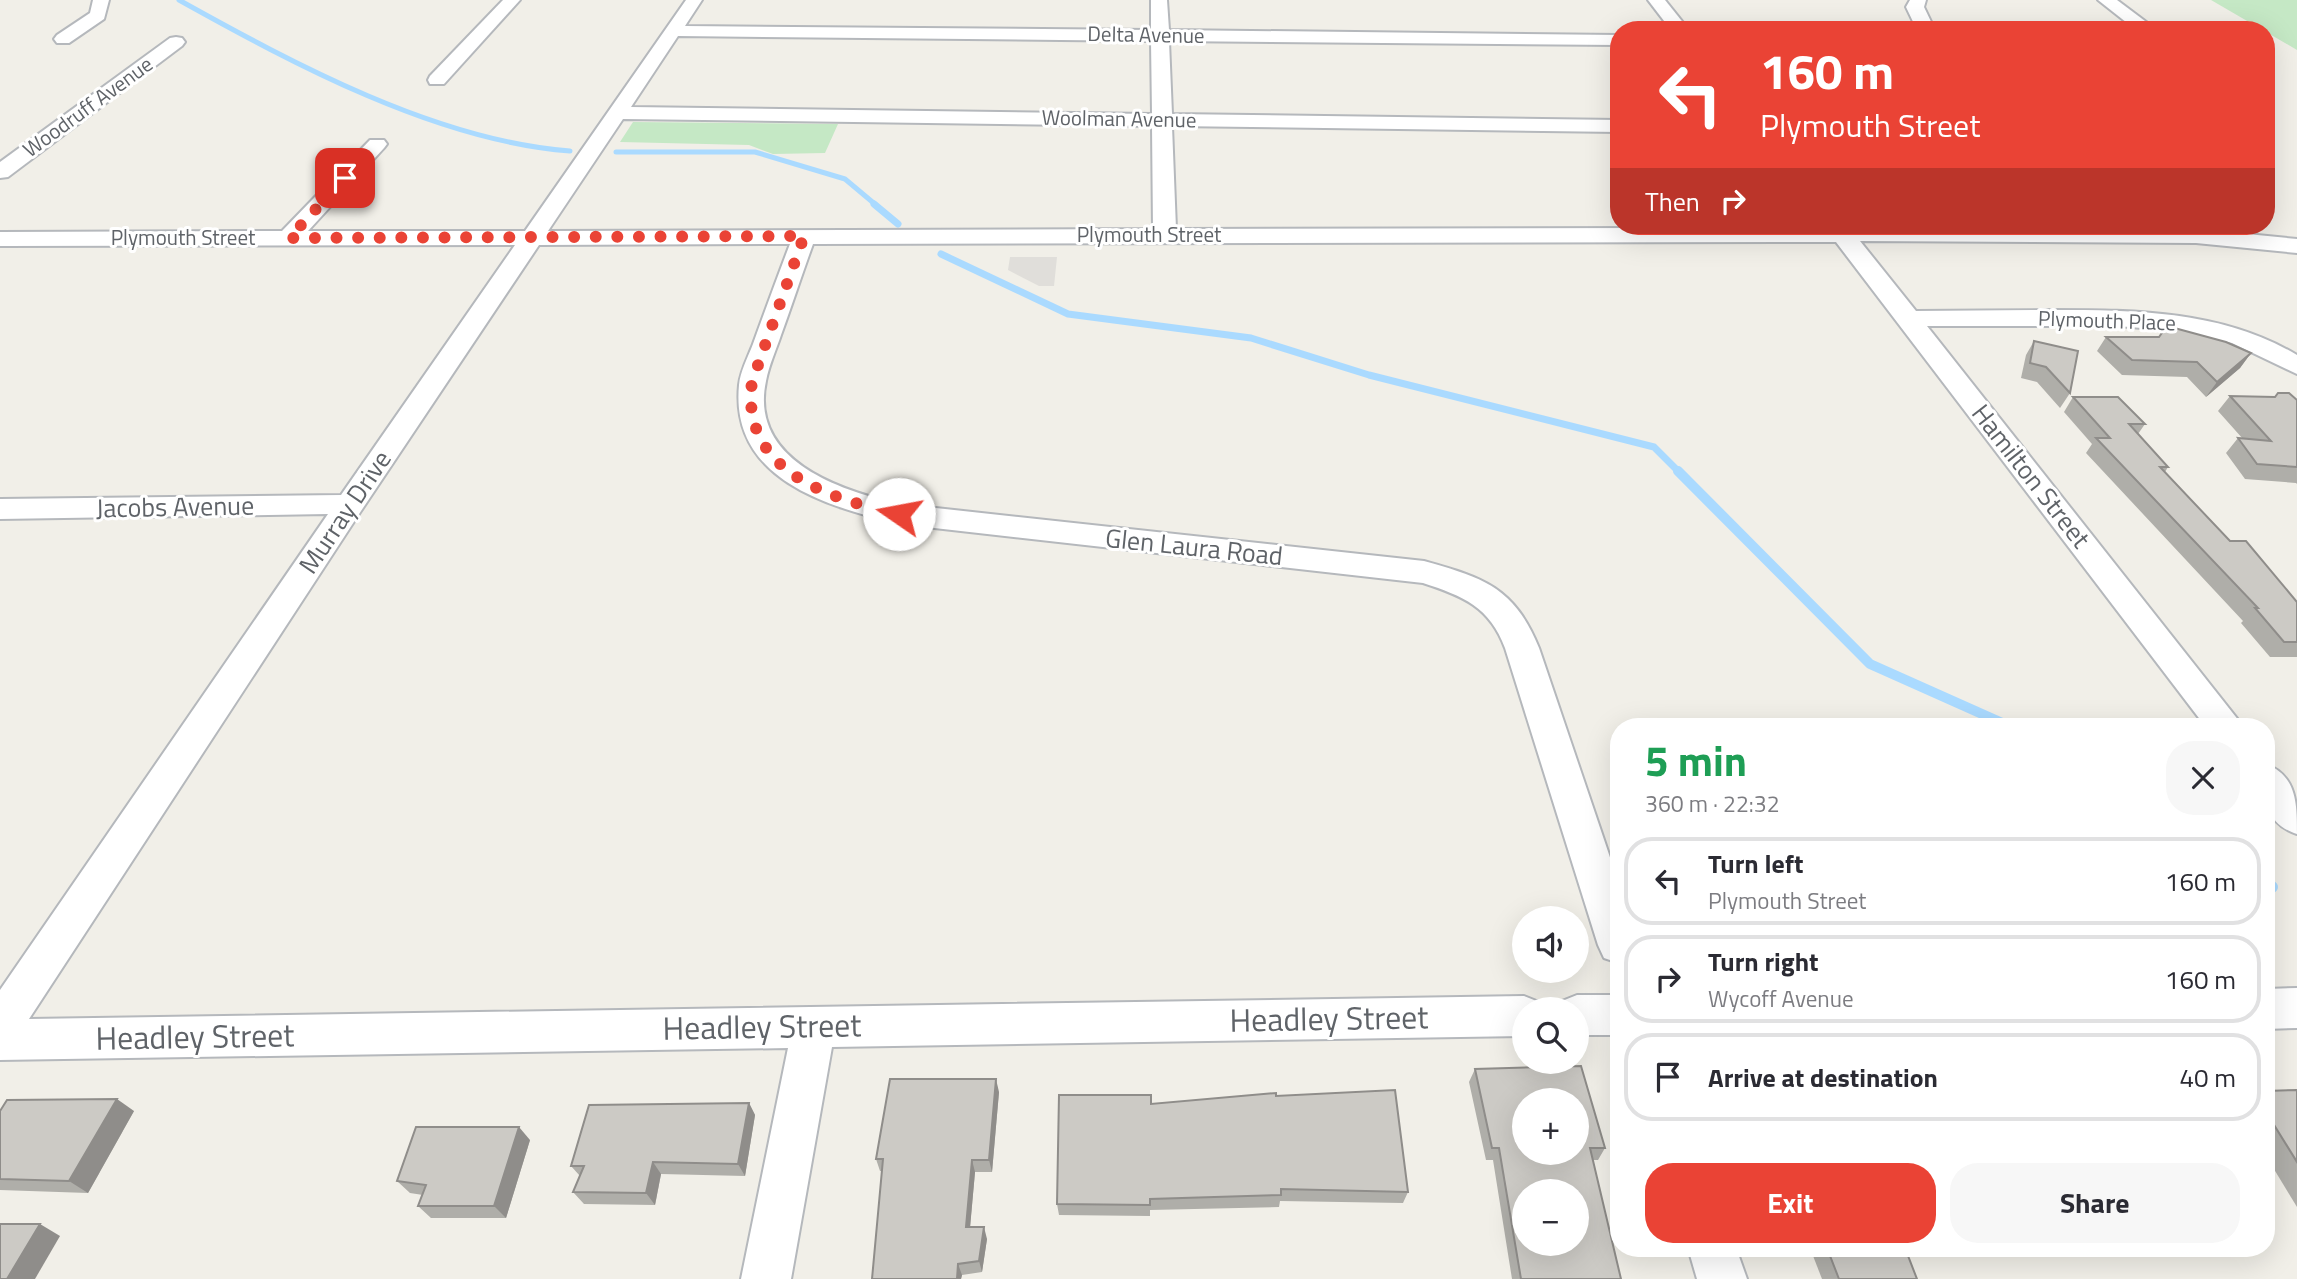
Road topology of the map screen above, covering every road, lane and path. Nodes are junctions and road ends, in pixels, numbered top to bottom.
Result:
1 (101, 0) edge
2 (512, 0) edge
3 (694, 0) edge
4 (1159, 0) edge
5 (1656, 0) edge
6 (1918, 0) edge
7 (2106, 0) edge
8 (1673, 21) edge
9 (1922, 21) edge
10 (2135, 21) edge
11 (673, 31) junction
12 (1161, 35) junction
13 (62, 39) dead end
14 (1610, 40) edge
15 (176, 42) dead end
16 (438, 79) dead end
17 (619, 113) junction
18 (1162, 120) junction
19 (1610, 125) edge
20 (377, 145) dead end
21 (2, 169) edge
22 (1610, 232) edge
23 (1166, 235) junction
24 (1843, 235) edge
25 (2154, 235) edge
26 (804, 236) junction
27 (532, 237) junction
28 (289, 238) junction
29 (0, 239) edge
30 (2297, 246) edge
31 (1909, 318) junction
32 (2297, 366) edge
33 (350, 504) junction
34 (0, 509) edge
35 (2219, 718) edge
36 (2275, 791) edge
37 (2297, 819) edge
38 (1610, 917) edge
39 (2297, 1008) edge
40 (2275, 1009) edge
41 (1589, 1015) edge
42 (1610, 1015) edge
43 (1512, 1016) edge
44 (0, 1026) edge
45 (814, 1026) junction
46 (0, 1040) edge
47 (1715, 1257) edge
48 (766, 1279) edge
49 (1721, 1279) edge

1 - 13 street
2 - 16 street
3 - 11 street, Murray Drive
4 - 12 street
5 - 8 street
6 - 9 street
7 - 10 street
11 - 12 street, Delta Avenue
11 - 17 street, Murray Drive
12 - 14 street, Delta Avenue
12 - 18 street
15 - 21 street, Woodruff Avenue
17 - 18 street, Woolman Avenue
17 - 27 street, Murray Drive
18 - 19 street, Woolman Avenue
18 - 23 street
20 - 28 street
22 - 23 street, Plymouth Street
23 - 26 street, Plymouth Street
24 - 31 street, Hamilton Street
25 - 30 street, Plymouth Street
26 - 27 street, Plymouth Street
26 - 38 street, Glen Laura Road
27 - 28 street, Plymouth Street
27 - 33 street, Murray Drive
28 - 29 street, Plymouth Street
31 - 32 street, Plymouth Place
31 - 35 street, Hamilton Street
33 - 34 street, Jacobs Avenue
33 - 44 street, Murray Drive
36 - 37 street
39 - 40 street
41 - 42 street
43 - 45 street, Headley Street
45 - 46 street, Headley Street
45 - 48 street
47 - 49 street

